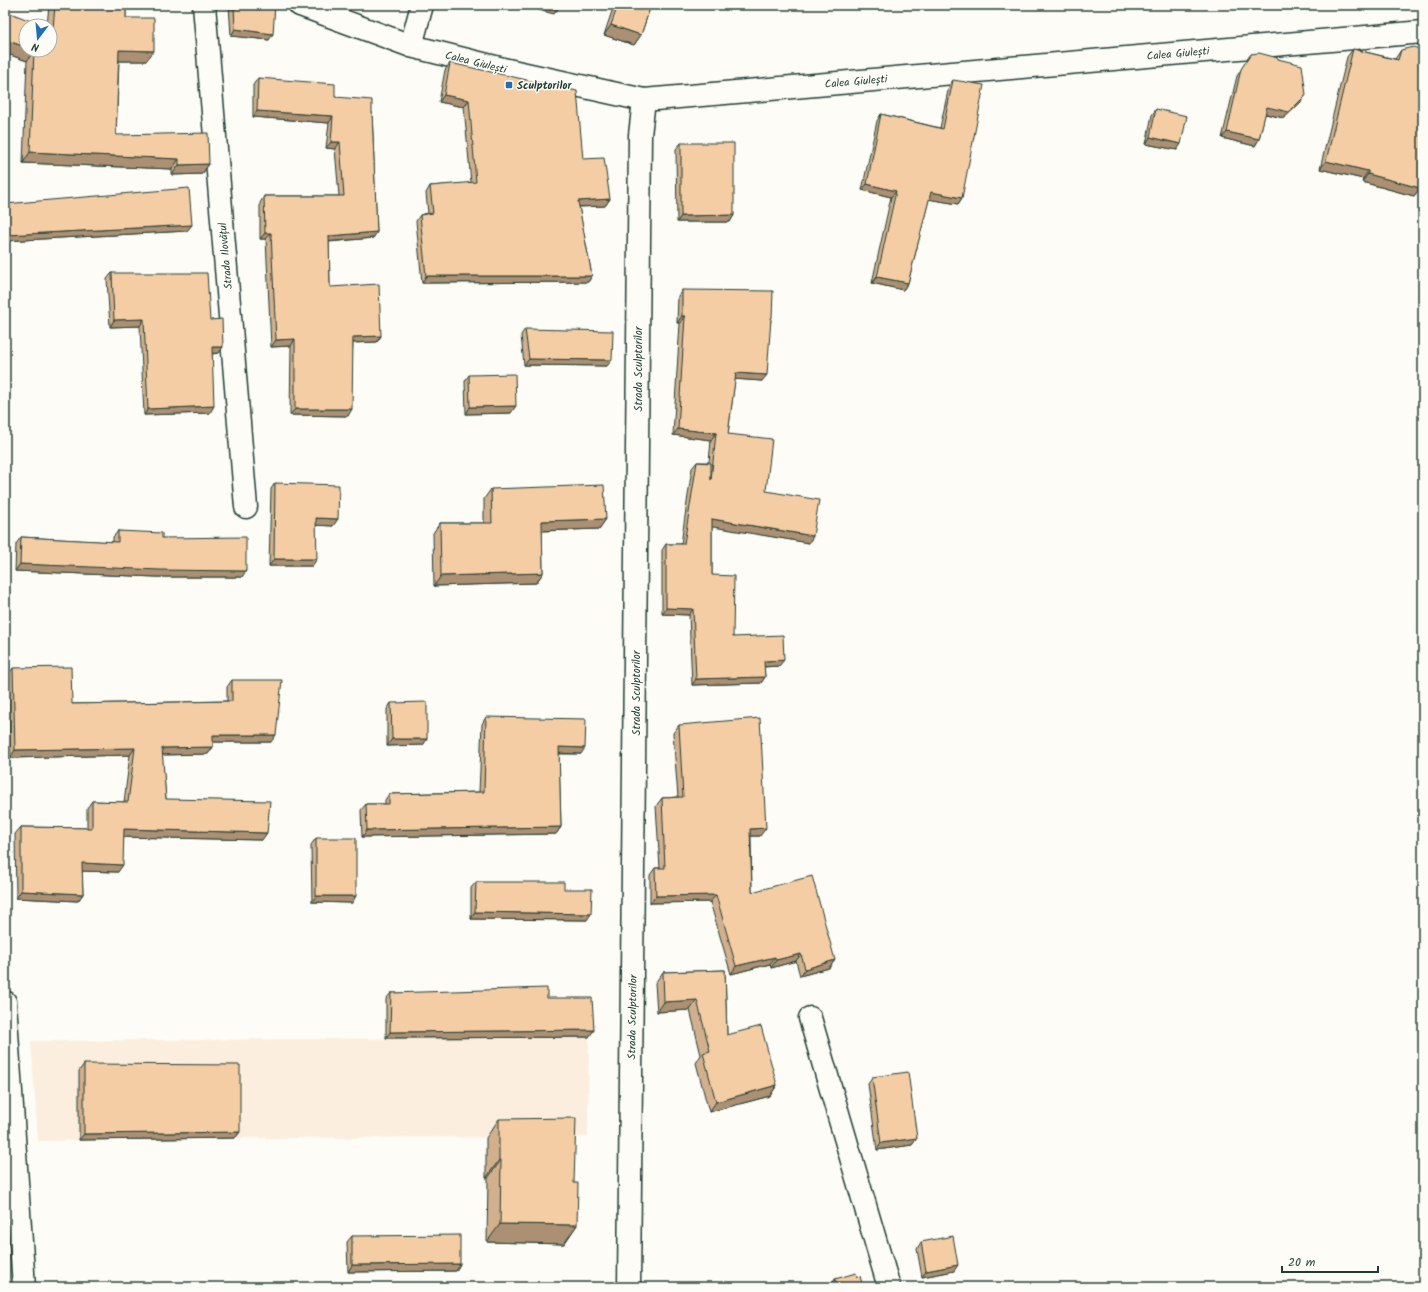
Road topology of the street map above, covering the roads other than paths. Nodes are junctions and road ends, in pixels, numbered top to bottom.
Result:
1 (204, 5) edge
2 (300, 5) edge
3 (422, 5) edge
4 (1423, 32) edge
5 (411, 46) junction
6 (644, 100) junction
7 (246, 507) dead end
8 (5, 1002) edge
9 (810, 1018) dead end
10 (24, 1287) edge
11 (629, 1287) edge
12 (889, 1287) edge

1 - 7 street, Strada Ilovățul
2 - 5 street, Calea Giulești
3 - 5 street
4 - 6 street, Calea Giulești
5 - 6 street, Calea Giulești
6 - 11 street, Strada Sculptorilor
8 - 10 street
9 - 12 street

